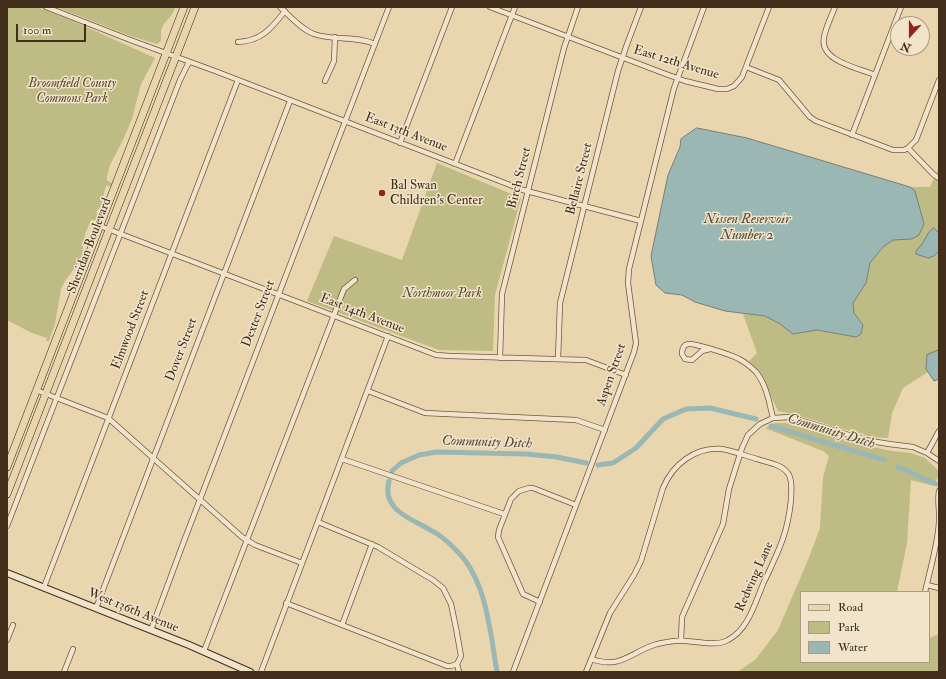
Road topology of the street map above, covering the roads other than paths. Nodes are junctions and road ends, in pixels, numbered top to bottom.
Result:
1 (46, 7) edge
2 (184, 7) edge
3 (195, 7) edge
4 (280, 7) edge
5 (389, 7) edge
6 (452, 7) edge
7 (490, 7) edge
8 (515, 7) edge
9 (578, 7) edge
10 (641, 7) edge
11 (704, 7) edge
12 (769, 7) edge
13 (835, 7) edge
14 (901, 7) edge
15 (285, 12) junction
16 (512, 15) junction
17 (335, 37) junction
18 (567, 37) junction
19 (238, 42) dead end
20 (375, 44) junction
21 (166, 54) junction
22 (175, 57) junction
23 (622, 58) junction
24 (189, 62) junction
25 (746, 67) junction
26 (875, 75) junction
27 (677, 78) junction
28 (238, 80) junction
29 (939, 80) edge
30 (325, 81) dead end
31 (290, 101) junction
32 (345, 122) junction
33 (852, 135) junction
34 (400, 143) junction
35 (908, 148) junction
36 (455, 164) junction
37 (939, 178) edge
38 (528, 192) junction
39 (584, 206) junction
40 (641, 221) junction
41 (100, 226) junction
42 (109, 229) junction
43 (120, 234) junction
44 (172, 253) junction
45 (224, 273) junction
46 (355, 280) dead end
47 (279, 294) junction
48 (334, 315) junction
49 (388, 336) junction
50 (710, 349) junction
51 (500, 358) junction
52 (558, 360) junction
53 (626, 375) junction
54 (36, 390) junction
55 (368, 391) junction
56 (46, 394) junction
57 (57, 398) junction
58 (108, 418) junction
59 (773, 418) junction
60 (605, 430) junction
61 (939, 431) edge
62 (927, 453) junction
63 (740, 454) junction
64 (153, 458) junction
65 (342, 459) junction
66 (939, 461) edge
67 (7, 467) edge
68 (939, 490) edge
69 (7, 494) edge
70 (200, 500) junction
71 (576, 505) junction
72 (504, 514) junction
73 (318, 522) junction
74 (7, 526) edge
75 (938, 534) edge
76 (247, 541) junction
77 (372, 544) junction
78 (302, 563) junction
79 (7, 573) edge
80 (927, 585) junction
81 (44, 587) junction
82 (939, 588) edge
83 (925, 591) edge
84 (540, 602) junction
85 (286, 603) junction
86 (96, 608) junction
87 (342, 625) junction
88 (13, 626) dead end
89 (151, 630) junction
90 (7, 640) edge
91 (681, 641) junction
92 (73, 649) dead end
93 (204, 651) junction
94 (591, 659) junction
95 (457, 664) junction
96 (64, 672) edge
97 (250, 672) edge
98 (261, 672) edge
99 (459, 672) edge
100 (513, 672) edge
101 (586, 672) edge

1 - 21 street, East 13th Avenue
2 - 21 main road, Sheridan Boulevard
3 - 22 main road, Sheridan Boulevard
4 - 15 street
5 - 20 street, Dexter Street
6 - 34 street
7 - 16 street, East 12th Avenue
8 - 16 street
9 - 18 street, Birch Street
10 - 23 street, Bellaire Street
11 - 27 street, Aspen Street
12 - 25 street, East 12th Avenue
13 - 26 street
14 - 26 street
15 - 17 street
15 - 19 street
16 - 18 street, East 12th Avenue
16 - 36 street
17 - 20 street
17 - 30 street
18 - 23 street, East 12th Avenue
18 - 38 street, Birch Street
20 - 32 street, Dexter Street
21 - 22 street, East 13th Avenue
21 - 41 main road, Sheridan Boulevard
22 - 24 street, East 13th Avenue
22 - 42 main road, Sheridan Boulevard
23 - 27 street, East 12th Avenue
23 - 39 street, Bellaire Street
24 - 28 street, East 13th Avenue
24 - 43 street, Sheridan Boulevard
25 - 27 street, East 12th Avenue
25 - 33 street
26 - 33 street
27 - 40 street, Aspen Street
28 - 31 street, East 13th Avenue
28 - 44 street, Elmwood Street
29 - 35 street
31 - 32 street, East 13th Avenue
31 - 45 street, Dover Street
32 - 34 street, East 13th Avenue
32 - 47 street, Dexter Street
33 - 35 street
34 - 36 street, East 13th Avenue
35 - 37 street
36 - 38 street, East 13th Avenue
38 - 39 street, East 13th Avenue
38 - 51 street, Birch Street
39 - 40 street, East 13th Avenue
39 - 52 street, Bellaire Street
40 - 53 street, Aspen Street
41 - 42 street, East 14th Avenue
41 - 54 main road, Sheridan Boulevard
42 - 43 street, East 14th Avenue
42 - 56 main road, Sheridan Boulevard
43 - 44 street, East 14th Avenue
43 - 57 street, Sheridan Boulevard
44 - 45 street, East 14th Avenue
44 - 58 street, Elmwood Street
45 - 47 street, East 14th Avenue
45 - 64 street, Dover Street
46 - 48 street
47 - 48 street, East 14th Avenue
47 - 70 street, Dexter Street
48 - 49 street, East 14th Avenue
48 - 76 street
49 - 51 street, East 14th Avenue
49 - 55 street
50 - 50 street
50 - 59 street
51 - 52 street, East 14th Avenue
52 - 53 street, East 14th Avenue
53 - 60 street, Aspen Street
54 - 56 street
54 - 67 main road, Sheridan Boulevard
55 - 60 street
55 - 65 street
56 - 57 street
56 - 69 main road, Sheridan Boulevard
57 - 58 street
57 - 74 street, Sheridan Boulevard
58 - 64 street
58 - 81 street, Elmwood Street
59 - 62 street
59 - 63 street
60 - 71 street, Aspen Street
61 - 62 street
62 - 66 street
63 - 91 street
63 - 91 street, Redwing Lane
63 - 94 street, Redwing Lane
64 - 70 street
64 - 86 street, Dover Street
65 - 72 street
65 - 73 street
68 - 75 street
70 - 76 street
70 - 89 street, Dexter Street
71 - 72 street
71 - 84 street, Aspen Street
72 - 84 street
73 - 77 street
73 - 78 street
75 - 80 street
76 - 78 street
76 - 93 street
77 - 87 street
77 - 95 street
78 - 85 street
79 - 81 main road, West 136th Avenue
80 - 82 street
80 - 83 street
81 - 86 main road, West 136th Avenue
84 - 100 street, Aspen Street
85 - 87 street
85 - 98 street
86 - 89 main road, West 136th Avenue
87 - 95 street
88 - 90 street
89 - 93 main road, West 136th Avenue
91 - 94 street, Redwing Lane
92 - 96 street
93 - 97 main road, West 136th Avenue
94 - 101 street, Redwing Lane
95 - 99 street

